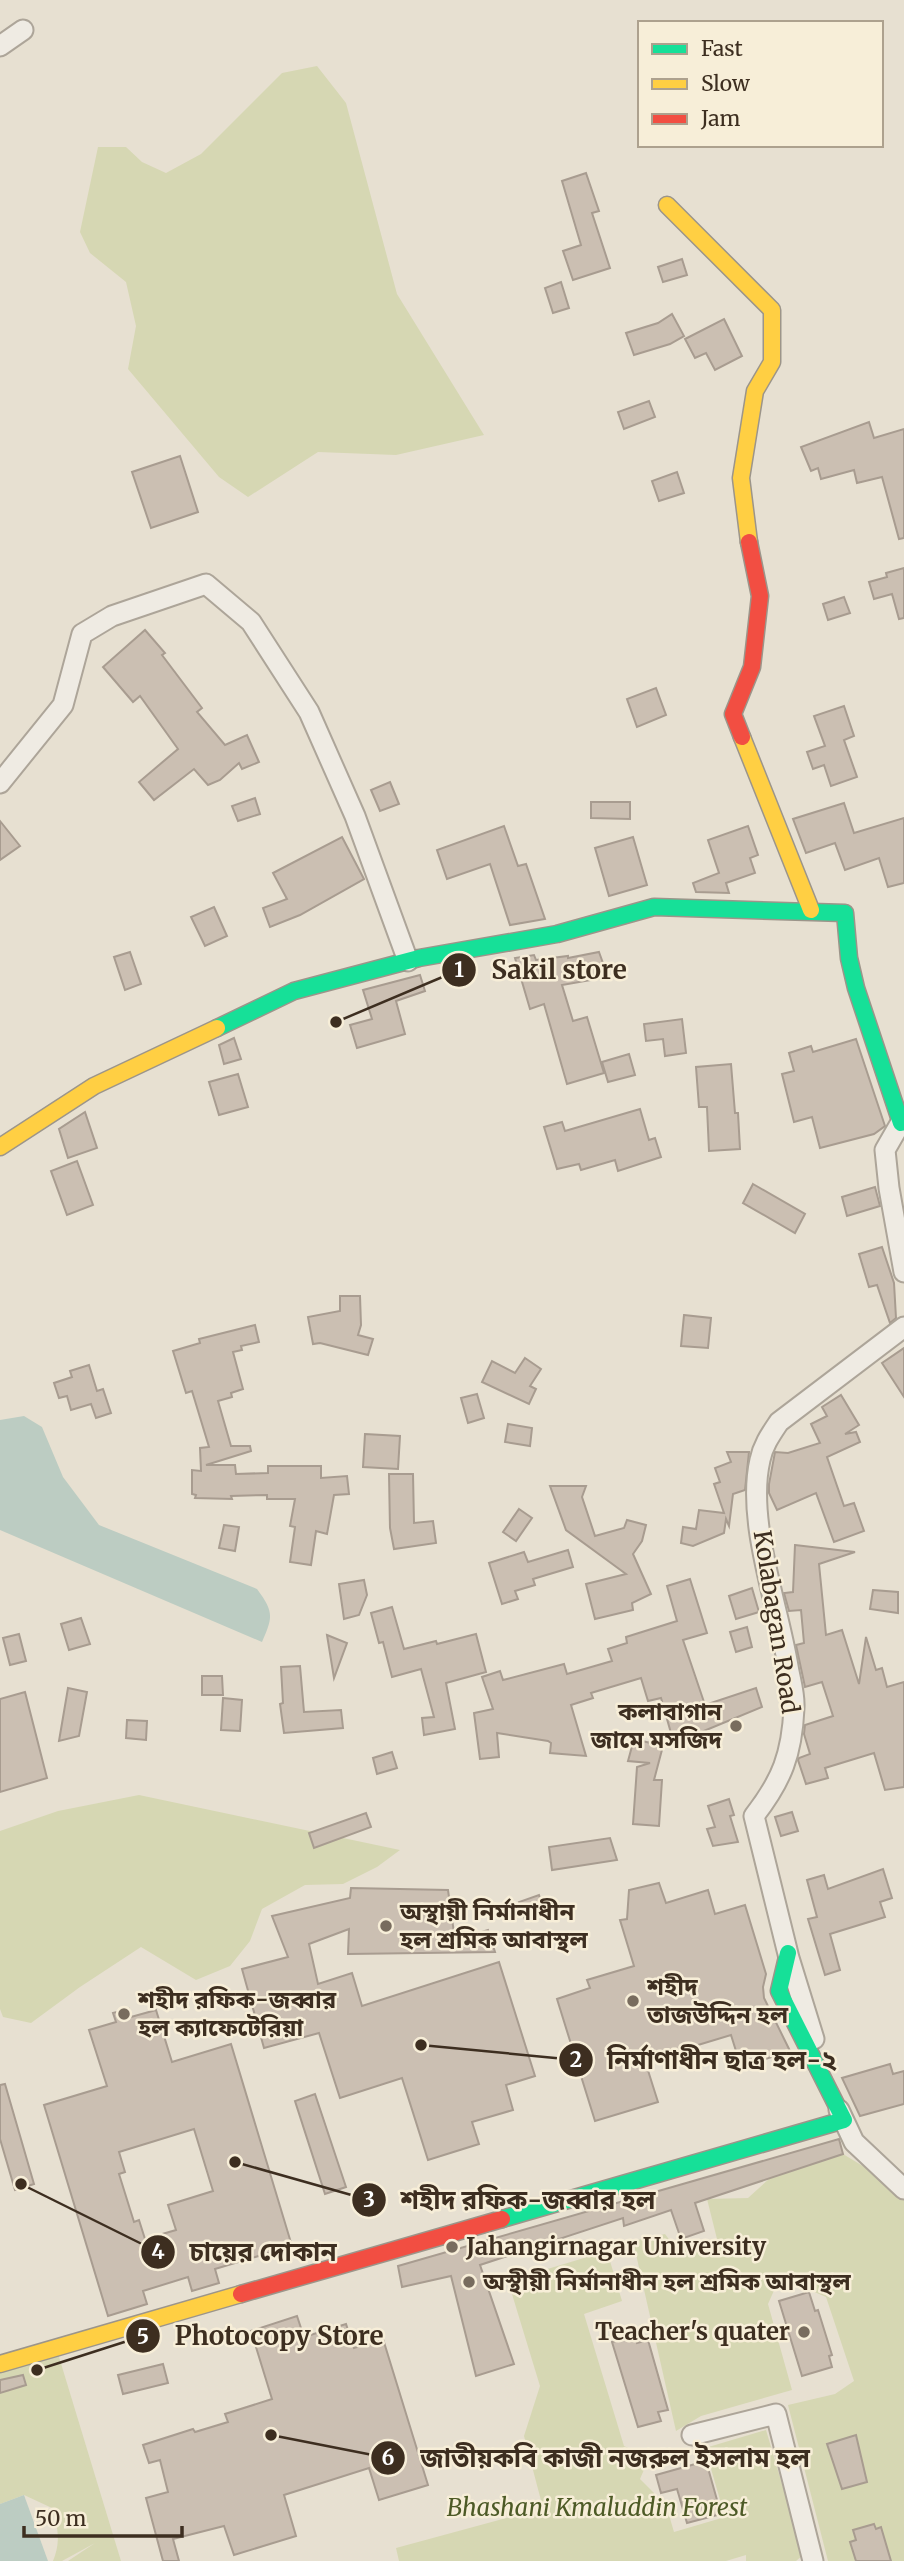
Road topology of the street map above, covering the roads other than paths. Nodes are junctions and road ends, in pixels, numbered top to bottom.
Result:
1 (23, 30) dead end
2 (0, 46) edge
3 (667, 205) dead end
4 (0, 783) edge
5 (811, 910) junction
6 (408, 961) junction
7 (902, 1120) edge
8 (0, 1147) edge
9 (904, 1272) edge
10 (904, 1327) edge
11 (844, 2120) junction
12 (904, 2189) edge
13 (0, 2364) edge
14 (692, 2435) dead end
15 (813, 2561) edge

1 - 2 street
3 - 5 street
4 - 6 street
5 - 6 street
5 - 7 street
6 - 8 street
7 - 9 street
10 - 11 street, Kolabagan Road
11 - 12 street, Kolabagan Road
11 - 13 street
14 - 15 street

